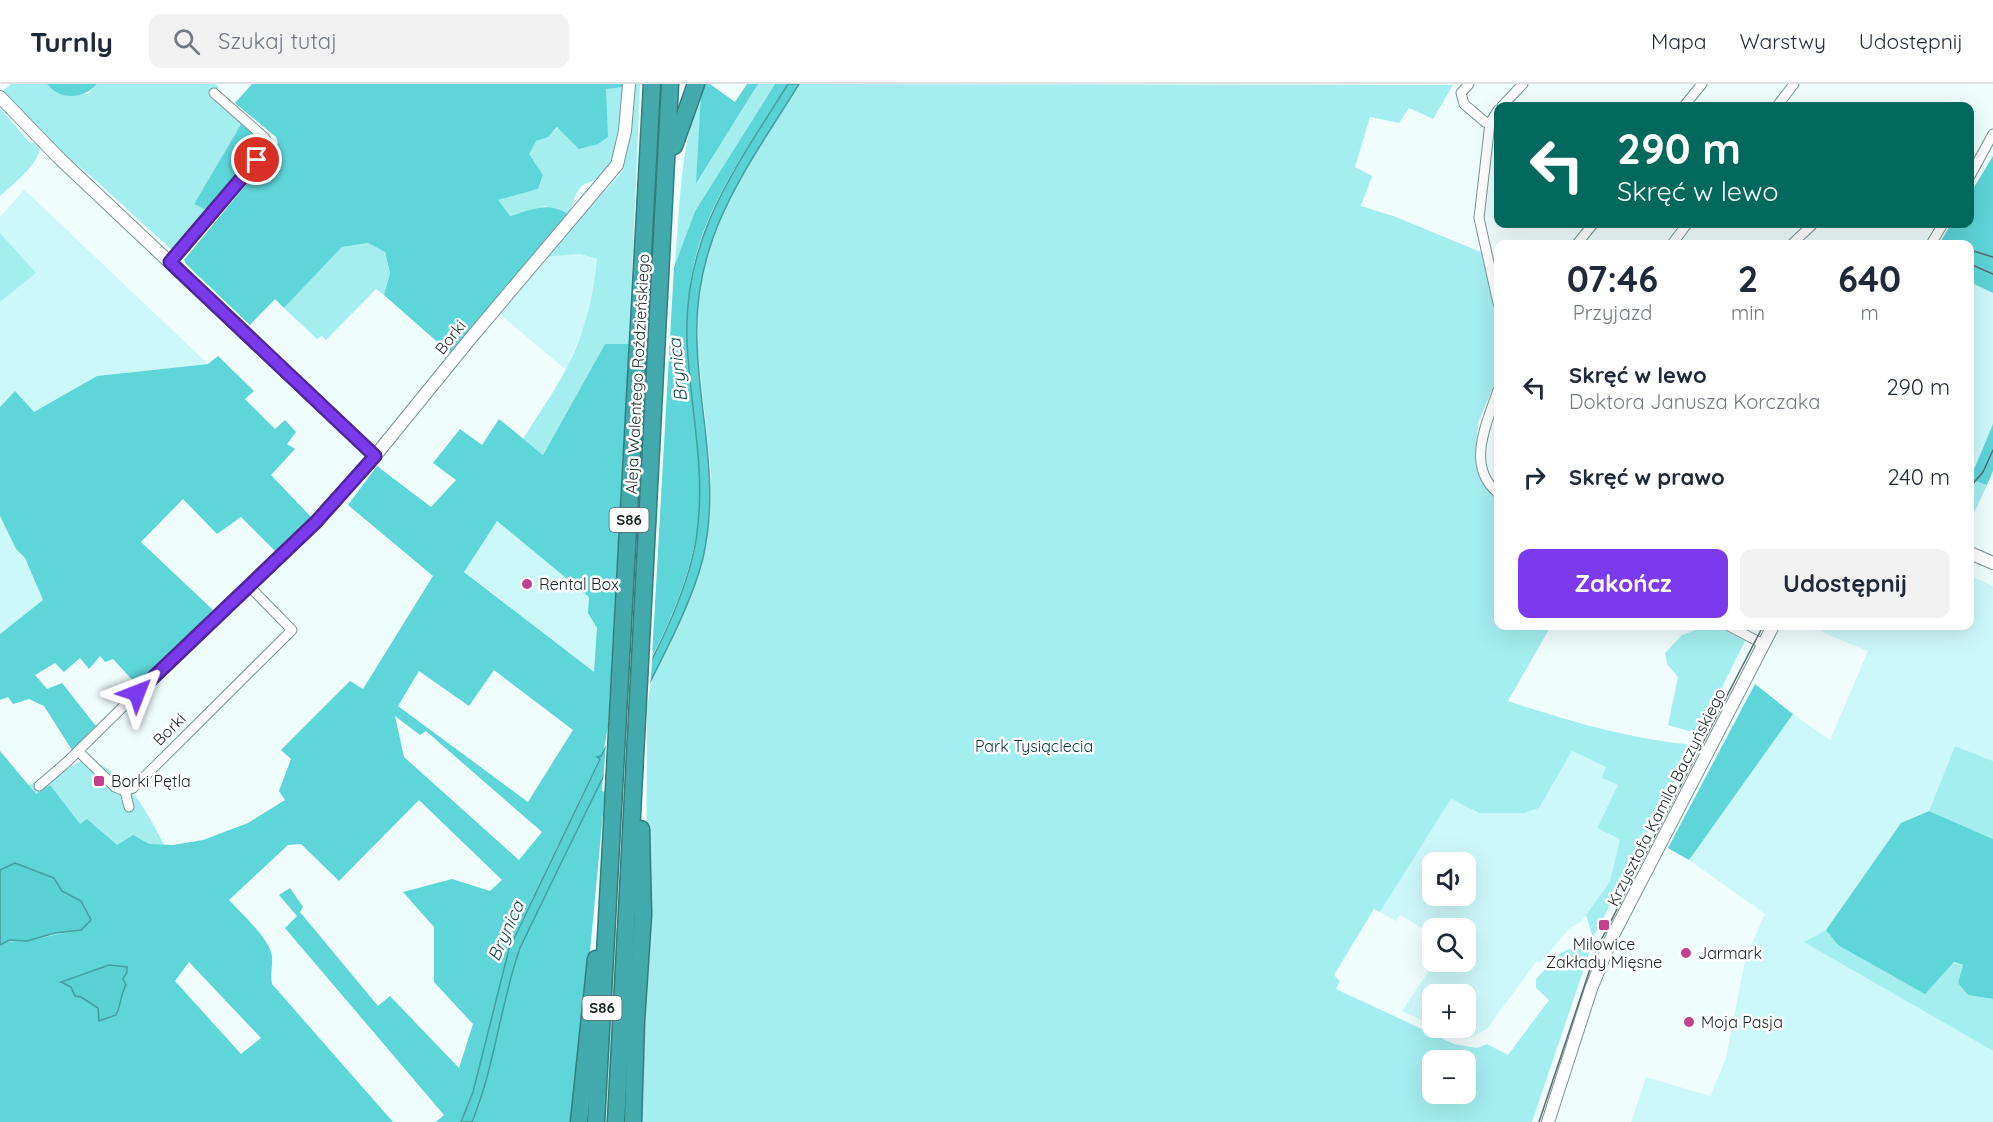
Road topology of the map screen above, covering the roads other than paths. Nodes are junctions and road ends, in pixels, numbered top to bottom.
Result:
1 (629, 84) edge
2 (652, 84) edge
3 (670, 84) edge
4 (683, 84) edge
5 (696, 84) edge
6 (1469, 84) edge
7 (1523, 84) edge
8 (1702, 84) edge
9 (1794, 84) edge
10 (214, 93) dead end
11 (0, 97) edge
12 (1506, 102) edge
13 (1687, 102) edge
14 (1780, 102) edge
15 (1494, 116) edge
16 (1490, 123) junction
17 (678, 129) junction
18 (1993, 134) edge
19 (1974, 169) edge
20 (666, 175) junction
21 (1590, 228) edge
22 (1809, 228) edge
23 (1580, 240) edge
24 (1796, 240) edge
25 (170, 262) junction
26 (1494, 285) edge
27 (1494, 403) edge
28 (375, 456) junction
29 (1494, 488) edge
30 (1974, 555) edge
31 (1993, 563) edge
32 (248, 585) junction
33 (1744, 630) edge
34 (1771, 630) edge
35 (1764, 644) junction
36 (78, 751) junction
37 (634, 776) junction
38 (39, 786) dead end
39 (124, 791) junction
40 (129, 807) dead end
41 (608, 893) junction
42 (579, 1122) edge
43 (596, 1122) edge
44 (615, 1122) edge
45 (633, 1122) edge
46 (1548, 1122) edge

1 - 28 street, Borki
2 - 41 highway, Aleja Walentego Roździeńskiego / S86
3 - 20 highway, Aleja Walentego Roździeńskiego / S86
4 - 17 highway
5 - 17 highway
6 - 16 street
7 - 12 street
8 - 13 street
9 - 14 street
10 - 25 street
11 - 25 street
15 - 16 street
16 - 26 street
17 - 20 highway
18 - 19 street
20 - 37 highway, Aleja Walentego Roździeńskiego / S86
21 - 23 street
22 - 24 street
25 - 28 street
27 - 29 street
28 - 32 street, Borki
30 - 31 street
32 - 36 street, Borki
32 - 39 street, Borki
33 - 35 street
34 - 35 street, Krzysztofa Kamila Baczyńskiego
35 - 46 street, Krzysztofa Kamila Baczyńskiego
36 - 38 street, Borki
36 - 39 street
37 - 44 highway, S86
37 - 45 highway
39 - 40 street
41 - 42 highway
41 - 43 highway, S86

